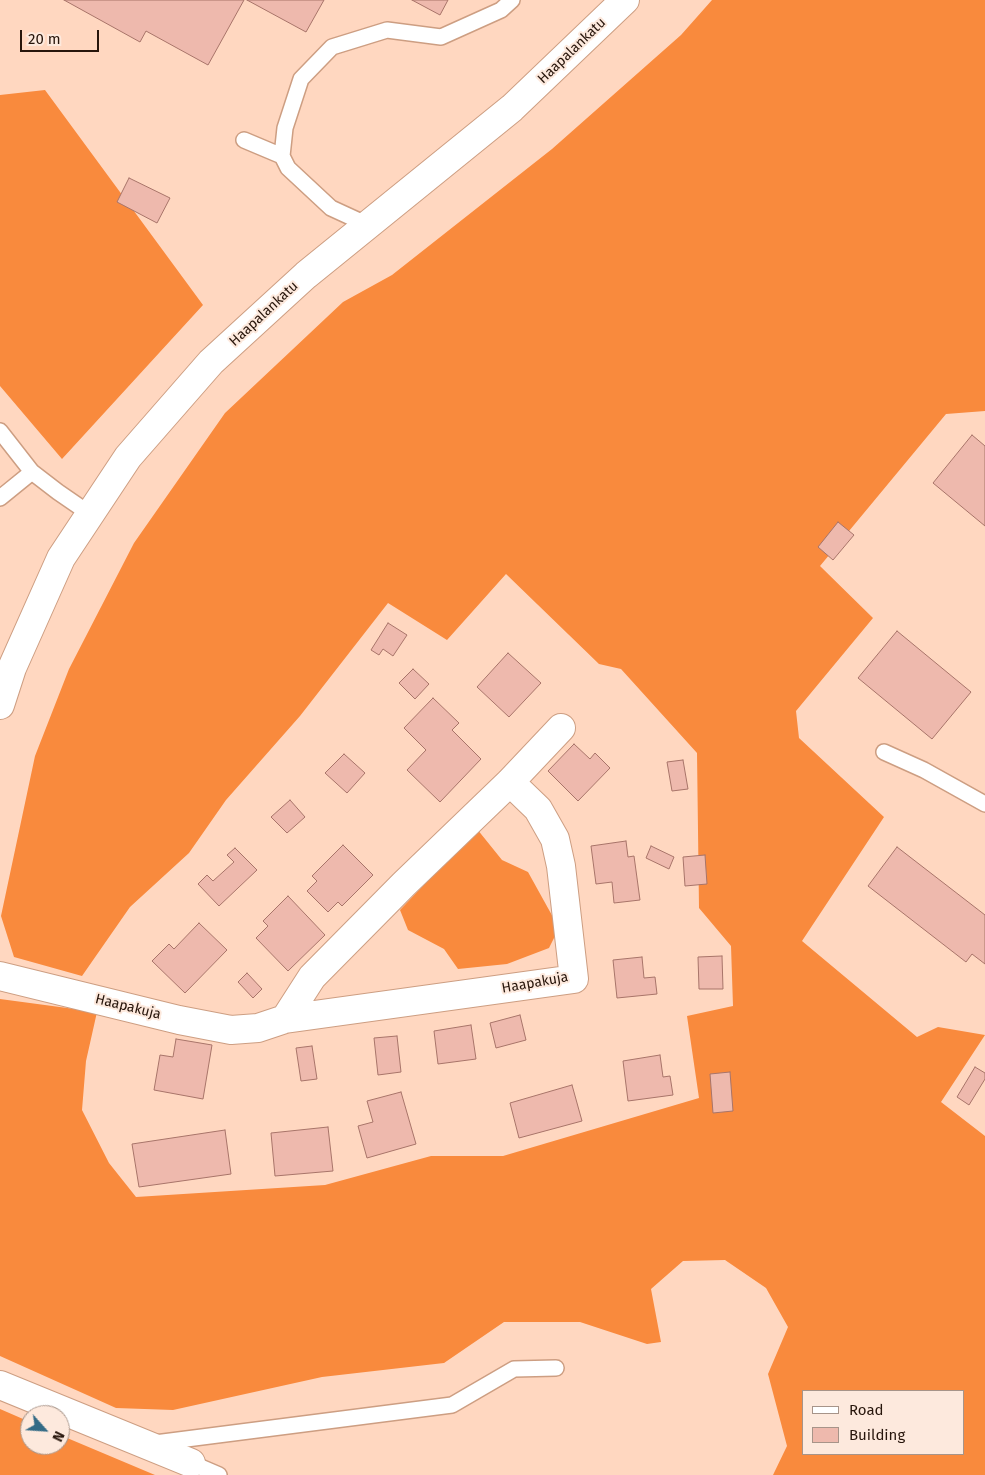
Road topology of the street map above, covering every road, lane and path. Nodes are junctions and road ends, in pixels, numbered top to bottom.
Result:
1 (512, 0) edge
2 (626, 0) edge
3 (244, 140) dead end
4 (282, 156) junction
5 (368, 225) junction
6 (0, 431) edge
7 (32, 472) junction
8 (0, 498) edge
9 (90, 514) junction
10 (0, 705) edge
11 (561, 728) dead end
12 (884, 752) dead end
13 (510, 782) junction
14 (985, 804) edge
15 (0, 976) edge
16 (285, 1019) junction
17 (556, 1368) dead end
18 (0, 1385) edge
19 (145, 1445) junction
20 (191, 1469) edge
21 (218, 1475) edge

1 - 4 lane
2 - 5 street, Haapalankatu
3 - 4 lane
4 - 5 lane
5 - 9 street, Haapalankatu
6 - 7 lane
7 - 8 lane
7 - 9 lane
9 - 10 street, Haapalankatu
11 - 13 street
12 - 14 lane
13 - 16 street
13 - 16 street, Haapakuja
15 - 16 street, Haapakuja
17 - 19 lane
18 - 19 street
19 - 20 street
20 - 21 lane

